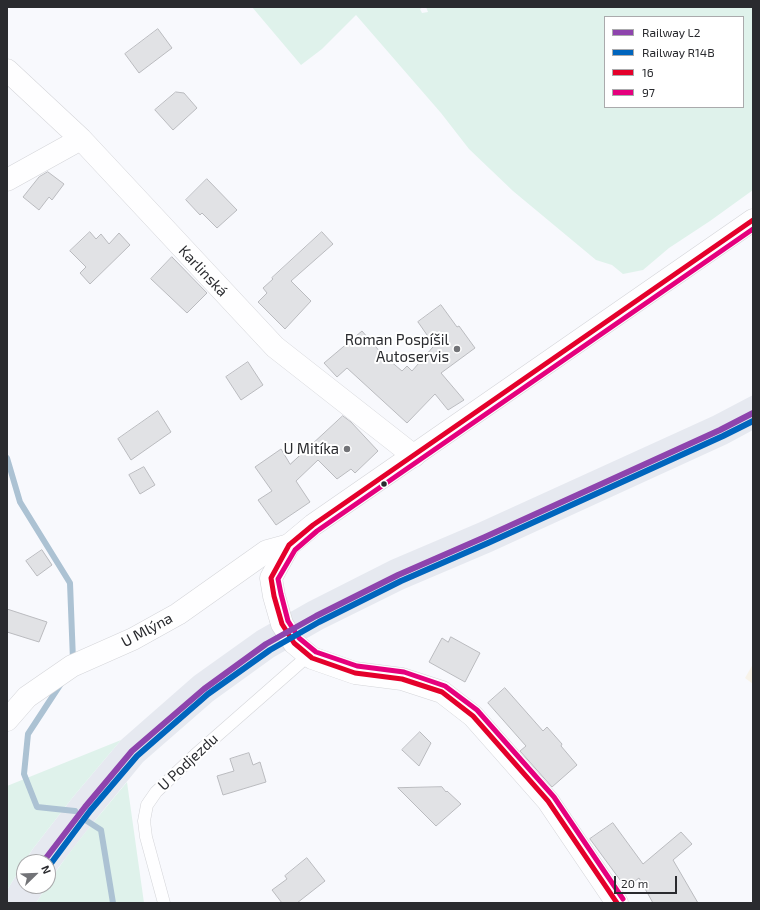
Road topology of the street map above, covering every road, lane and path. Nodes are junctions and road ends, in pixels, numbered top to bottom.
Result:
1 (7, 70) edge
2 (81, 139) junction
3 (7, 180) edge
4 (753, 220) edge
5 (414, 456) junction
6 (289, 545) junction
7 (309, 655) junction
8 (7, 720) edge
9 (164, 903) edge
10 (617, 903) edge

1 - 2 street, Karlinská
2 - 3 street
2 - 5 street, Karlinská
4 - 5 street
5 - 6 street
6 - 7 street
6 - 8 street, U Mlýna
7 - 9 lane, U Podjezdu
7 - 10 street

